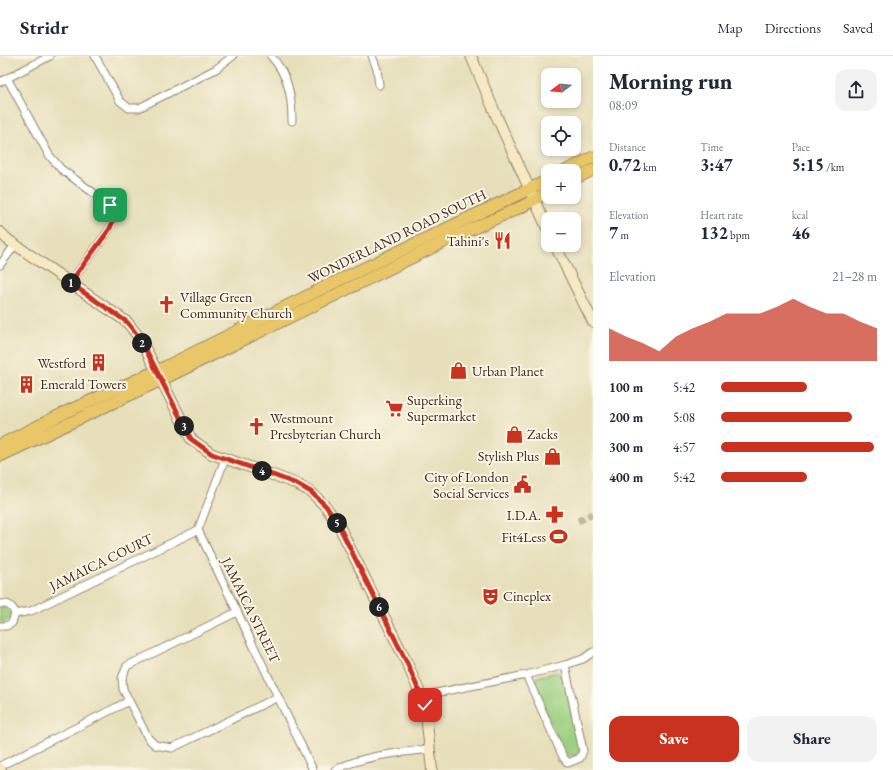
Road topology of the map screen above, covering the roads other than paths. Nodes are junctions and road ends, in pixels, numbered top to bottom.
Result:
1 (50, 56) edge
2 (95, 56) edge
3 (233, 56) edge
4 (271, 56) edge
5 (372, 56) edge
6 (471, 56) edge
7 (7, 78) junction
8 (0, 82) edge
9 (379, 85) dead end
10 (292, 120) dead end
11 (593, 157) edge
12 (579, 164) edge
13 (593, 170) edge
14 (581, 176) edge
15 (541, 183) edge
16 (529, 189) junction
17 (541, 196) edge
18 (534, 200) junction
19 (541, 215) edge
20 (0, 232) edge
21 (15, 245) junction
22 (558, 252) edge
23 (0, 265) edge
24 (70, 283) junction
25 (593, 322) edge
26 (158, 375) junction
27 (0, 445) edge
28 (0, 456) edge
29 (225, 459) junction
30 (198, 530) junction
31 (0, 604) edge
32 (237, 612) junction
33 (15, 614) junction
34 (0, 626) edge
35 (593, 652) edge
36 (565, 665) junction
37 (526, 675) junction
38 (421, 696) junction
39 (278, 697) junction
40 (129, 701) junction
41 (430, 749) junction
42 (0, 768) edge
43 (313, 770) edge
44 (335, 770) edge
45 (432, 770) edge

1 - 7 street
2 - 3 street
4 - 10 street
5 - 9 street
6 - 16 street
7 - 8 street
7 - 24 street
11 - 12 main road
13 - 14 main road
15 - 16 main road, WONDERLAND ROAD SOUTH
16 - 18 street
16 - 26 main road, WONDERLAND ROAD SOUTH
17 - 18 main road, WONDERLAND ROAD SOUTH
18 - 19 street
18 - 26 main road, WONDERLAND ROAD SOUTH
20 - 21 street
21 - 23 street
21 - 24 street
22 - 25 street
24 - 26 street
26 - 27 main road, WONDERLAND ROAD SOUTH
26 - 28 main road, WONDERLAND ROAD SOUTH
26 - 29 street
29 - 30 street
29 - 38 street
30 - 32 street, JAMAICA STREET
30 - 33 street, JAMAICA COURT
31 - 33 street
32 - 39 street, JAMAICA STREET
32 - 40 street
33 - 34 street, JAMAICA COURT
35 - 36 street
36 - 37 street
36 - 37 street
37 - 38 street
38 - 41 street
39 - 40 street
39 - 43 street, JAMAICA STREET
40 - 42 street
41 - 44 street
41 - 45 street

